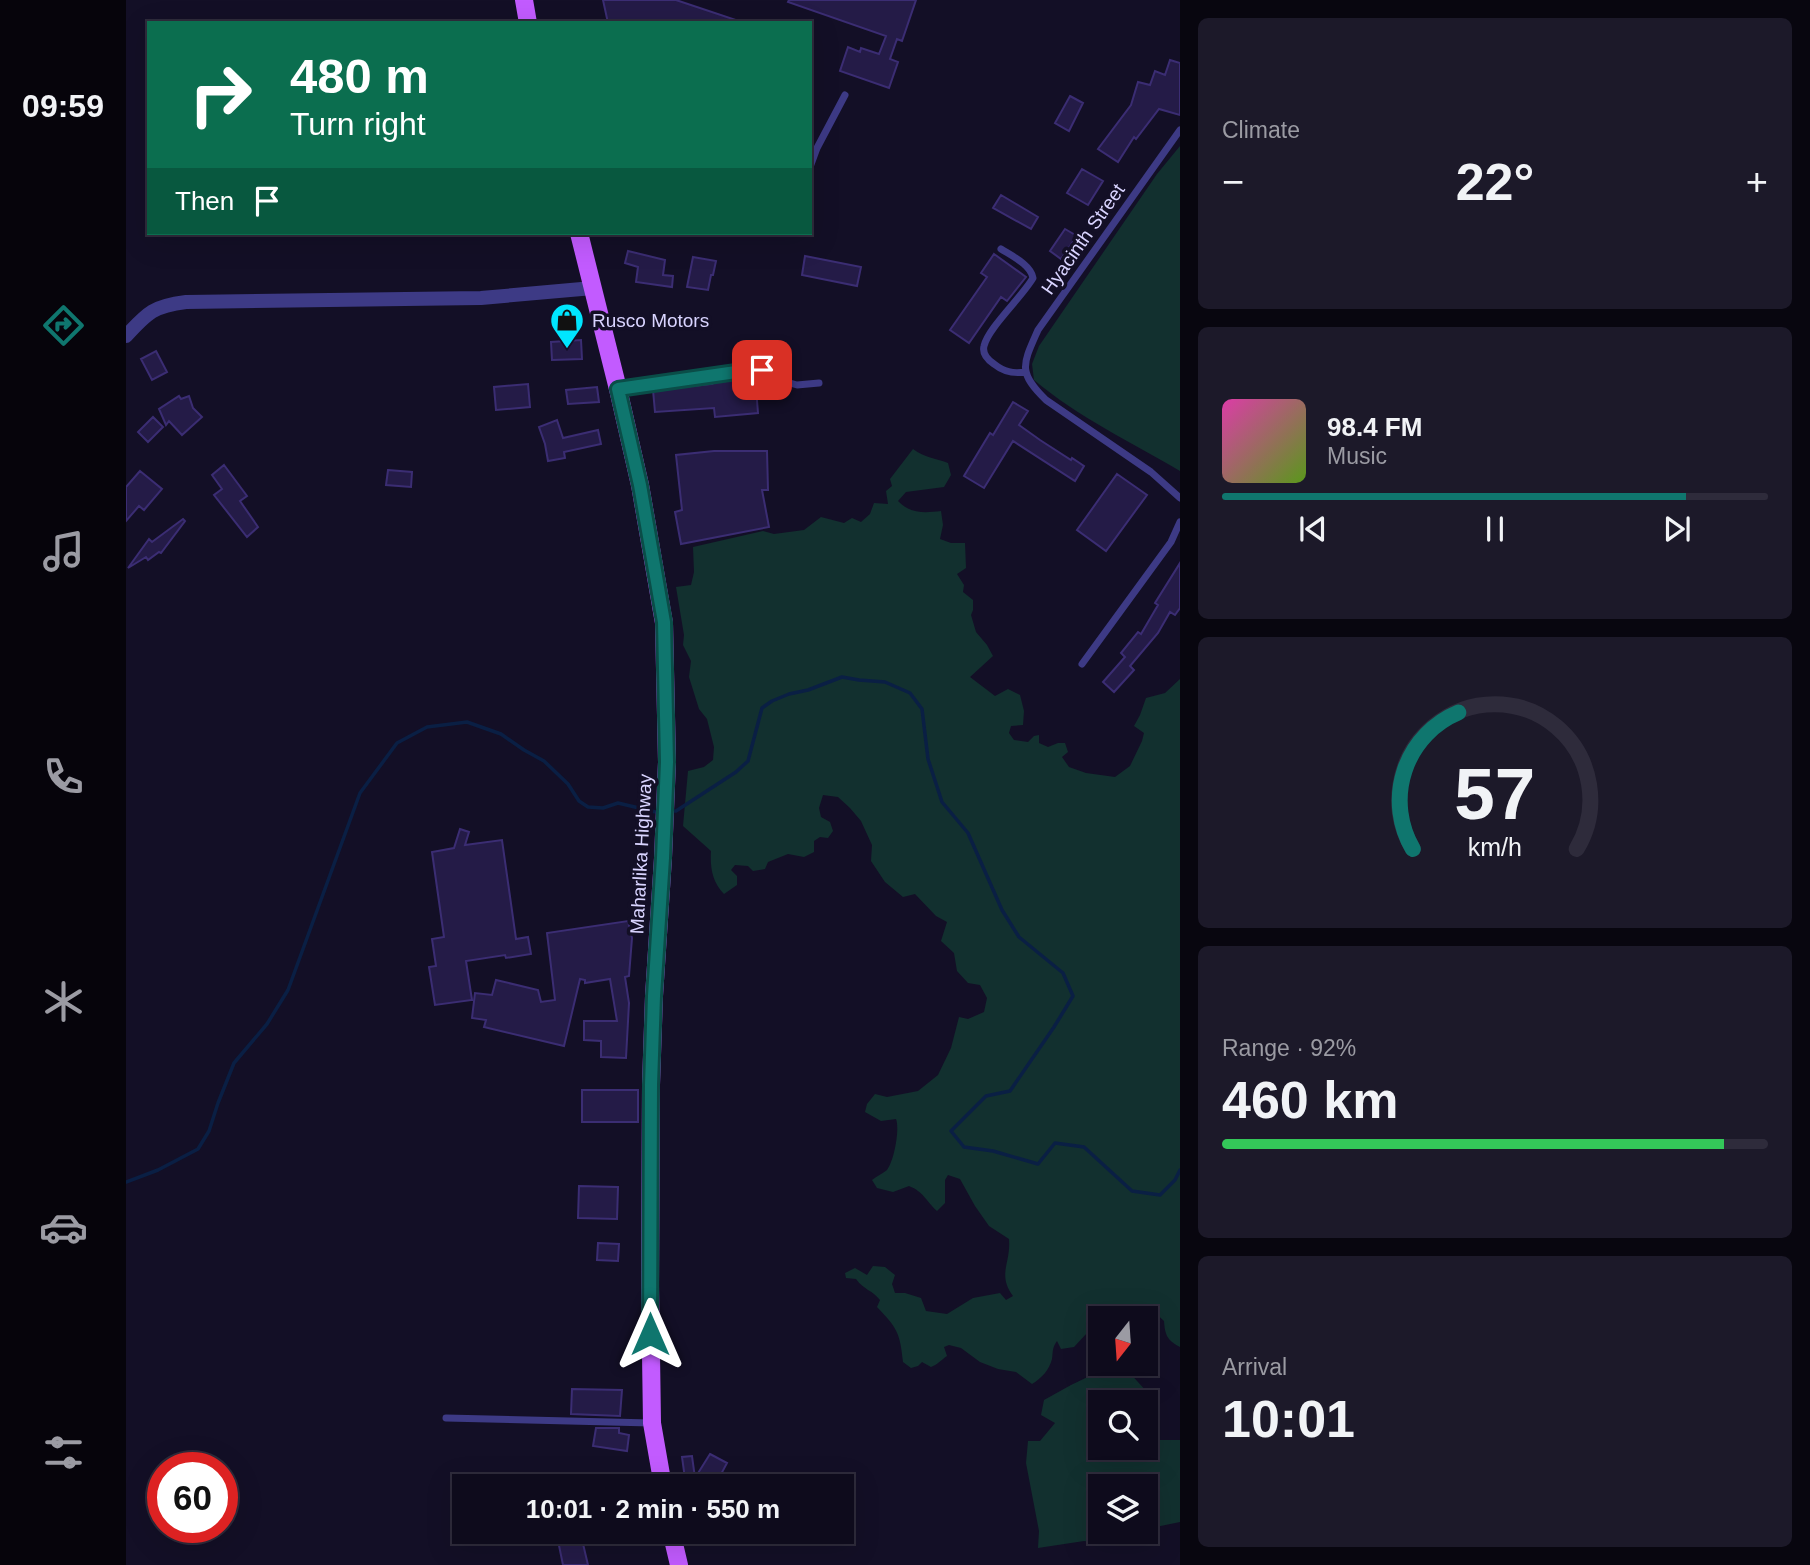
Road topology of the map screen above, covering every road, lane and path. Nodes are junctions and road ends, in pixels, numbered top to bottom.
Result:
1 (524, 0) edge
2 (528, 21) edge
3 (845, 95) dead end
4 (1180, 130) edge
5 (812, 162) edge
6 (580, 235) edge
7 (1001, 248) dead end
8 (593, 288) junction
9 (126, 336) edge
10 (1025, 372) junction
11 (819, 383) dead end
12 (618, 389) junction
13 (1180, 498) edge
14 (1180, 522) edge
15 (1082, 664) dead end
16 (446, 1418) dead end
17 (652, 1423) junction
18 (661, 1474) edge
19 (674, 1544) edge
20 (678, 1565) edge

1 - 2 main road
3 - 5 lane
4 - 10 lane, Hyacinth Street
6 - 8 main road, Maharlika Highway
7 - 10 lane
8 - 9 street
8 - 12 main road, Maharlika Highway
10 - 13 lane
11 - 12 lane
12 - 17 main road, Maharlika Highway
14 - 15 lane
16 - 17 lane
17 - 18 main road, Maharlika Highway
19 - 20 main road

